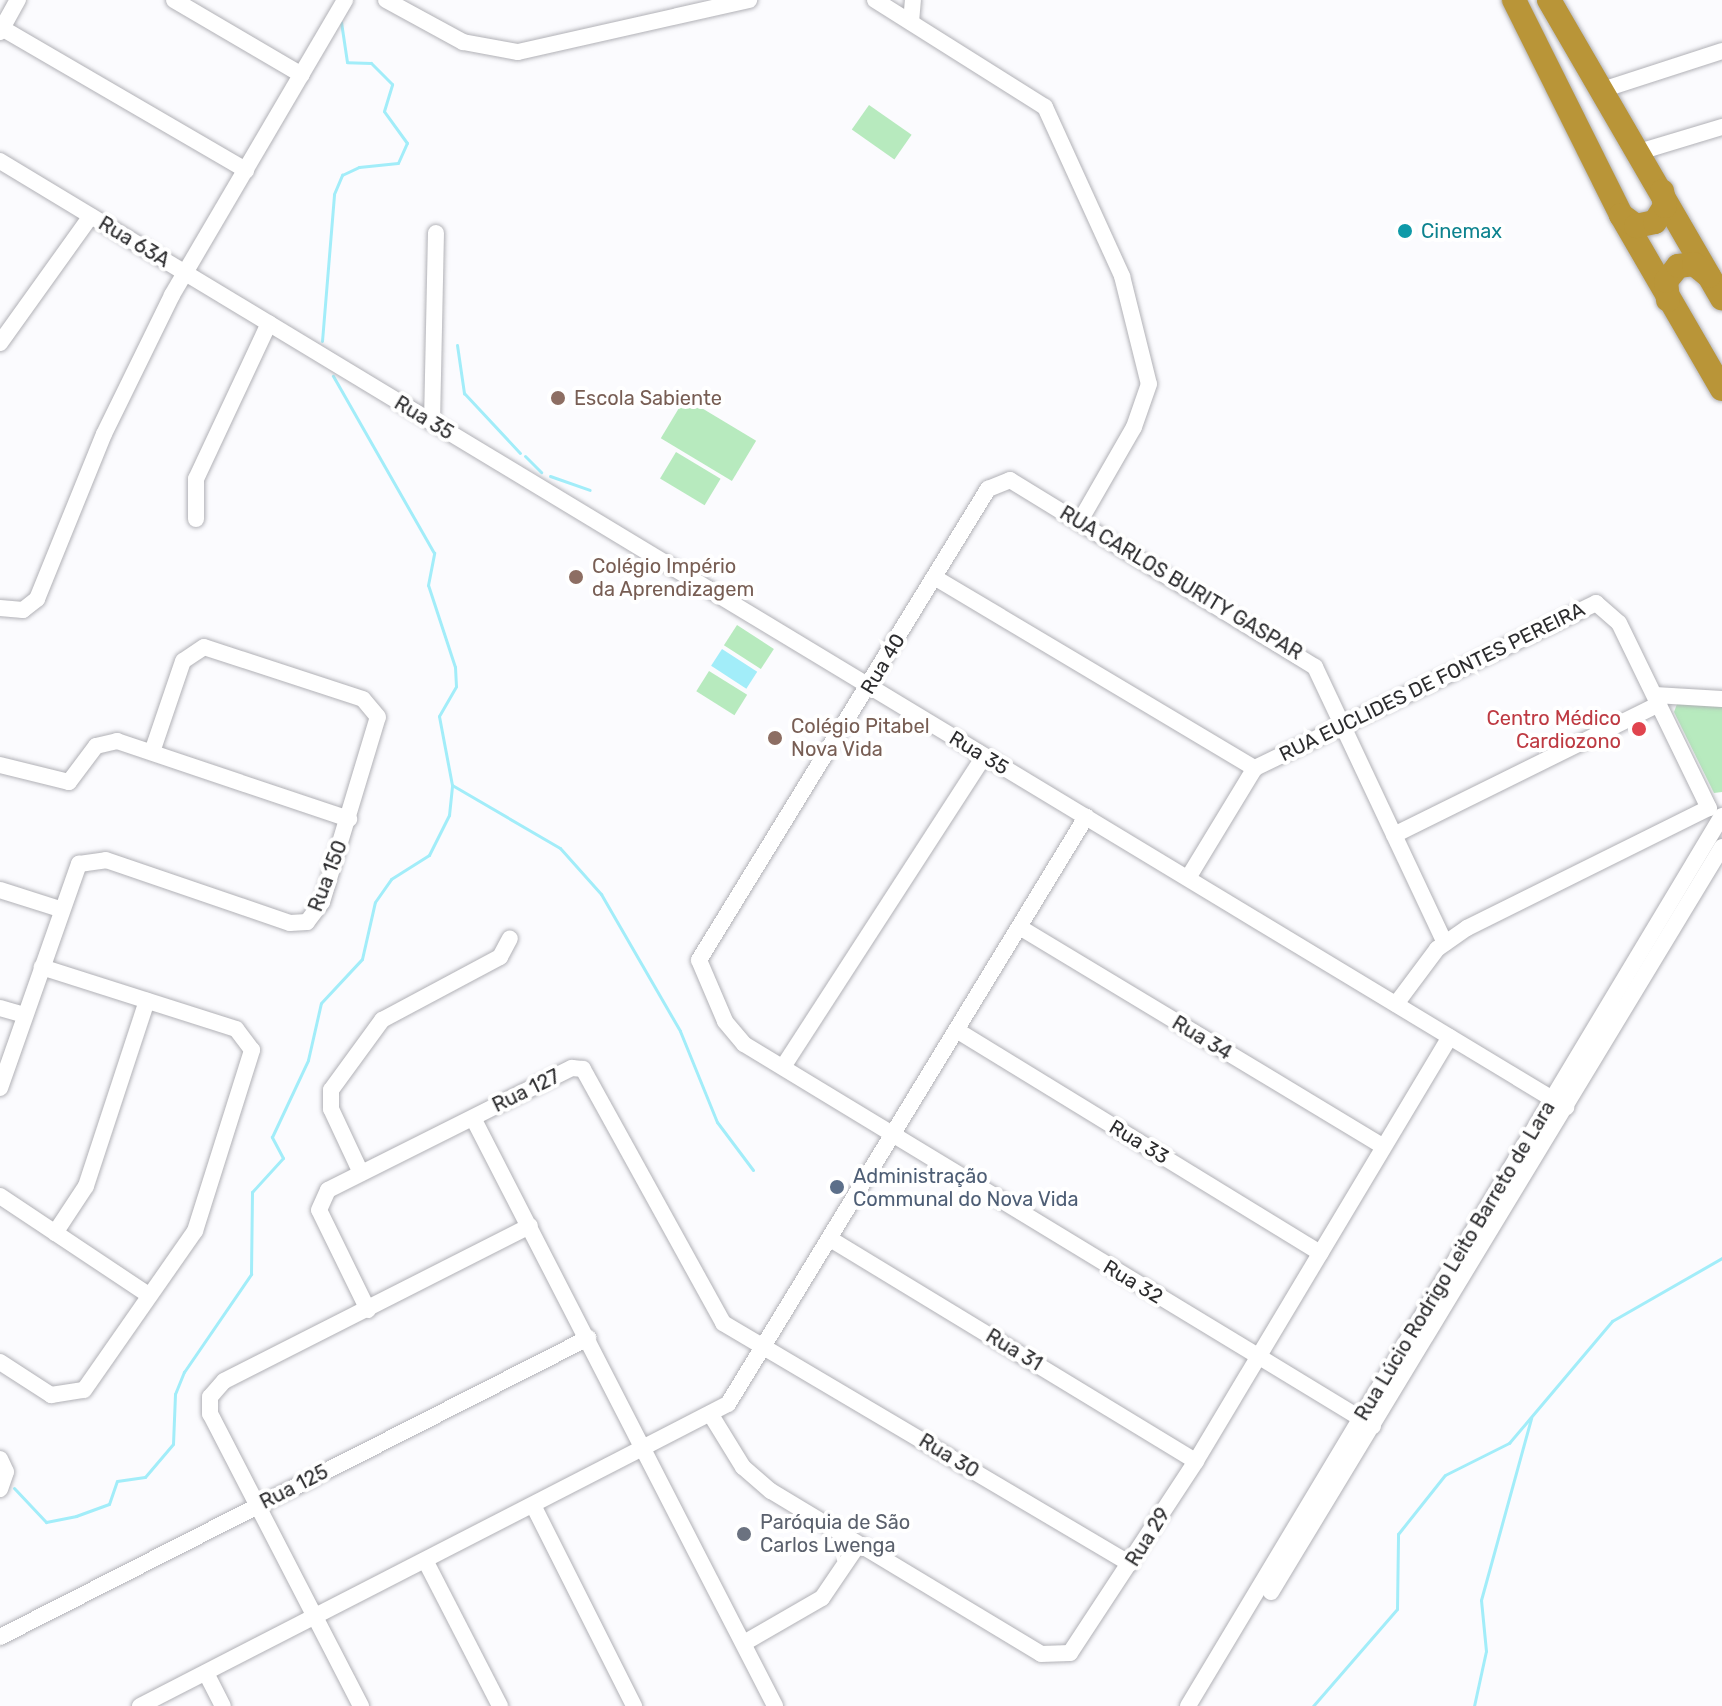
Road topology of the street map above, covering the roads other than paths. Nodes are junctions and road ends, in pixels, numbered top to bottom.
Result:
1 (18, 0) edge
2 (174, 0) edge
3 (345, 0) edge
4 (386, 0) edge
5 (749, 0) edge
6 (875, 0) edge
7 (913, 0) edge
8 (1514, 0) edge
9 (1549, 0) edge
10 (911, 22) junction
11 (1, 29) edge
12 (1722, 51) edge
13 (302, 75) junction
14 (1602, 90) junction
15 (1722, 127) edge
16 (1639, 152) junction
17 (0, 161) edge
18 (246, 170) junction
19 (1662, 191) junction
20 (1621, 215) junction
21 (91, 216) junction
22 (436, 233) dead end
23 (185, 273) junction
24 (1709, 276) junction
25 (1722, 299) edge
26 (1668, 300) junction
27 (269, 323) junction
28 (1, 337) edge
29 (1722, 389) edge
30 (432, 423) junction
31 (988, 489) joint
32 (196, 519) dead end
33 (1080, 521) junction
34 (934, 577) junction
35 (0, 608) edge
36 (869, 686) junction
37 (1722, 699) edge
38 (1657, 700) junction
39 (1344, 727) junction
40 (152, 752) junction
41 (984, 756) junction
42 (0, 765) edge
43 (1255, 768) junction
44 (1718, 813) edge
45 (1086, 817) junction
46 (349, 819) junction
47 (1394, 835) junction
48 (1722, 847) edge
49 (1188, 878) junction
50 (0, 890) edge
51 (60, 909) junction
52 (1021, 928) junction
53 (510, 938) dead end
54 (1445, 943) junction
55 (699, 960) joint
56 (42, 967) junction
57 (147, 1001) junction
58 (1396, 1004) junction
59 (0, 1008) edge
60 (24, 1015) junction
61 (958, 1031) junction
62 (1450, 1037) junction
63 (783, 1067) junction
64 (0, 1088) edge
65 (1559, 1102) junction
66 (473, 1118) junction
67 (894, 1136) junction
68 (1383, 1146) junction
69 (361, 1173) junction
70 (0, 1196) edge
71 (530, 1226) junction
72 (55, 1233) junction
73 (832, 1240) junction
74 (1320, 1253) junction
75 (147, 1294) junction
76 (368, 1310) junction
77 (588, 1338) junction
78 (768, 1347) junction
79 (1257, 1357) junction
80 (0, 1362) edge
81 (711, 1415) junction
82 (1368, 1422) junction
83 (646, 1449) junction
84 (0, 1459) edge
85 (1196, 1461) junction
86 (0, 1489) edge
87 (257, 1506) junction
88 (534, 1507) junction
89 (858, 1545) junction
90 (426, 1562) junction
91 (1130, 1564) junction
92 (315, 1618) junction
93 (0, 1637) edge
94 (744, 1643) junction
95 (206, 1673) junction
96 (140, 1706) edge
97 (223, 1706) edge
98 (361, 1706) edge
99 (500, 1706) edge
100 (634, 1706) edge
101 (775, 1706) edge
102 (1188, 1706) edge
103 (1201, 1706) edge

1 - 11 street
2 - 13 street
3 - 13 street
4 - 5 street
6 - 10 street
7 - 10 street
8 - 20 highway
9 - 14 highway
10 - 33 street
11 - 18 street
12 - 14 street
13 - 18 street
14 - 16 highway
15 - 16 street
16 - 19 highway
17 - 21 street, Rua 63A
18 - 23 street
19 - 20 highway
19 - 24 highway
20 - 26 highway
21 - 23 street, Rua 63A
21 - 28 street
22 - 30 street
23 - 27 street, Rua 63A
23 - 35 street
24 - 25 highway
24 - 26 highway
26 - 29 highway
27 - 30 street, Rua 35
27 - 32 street
30 - 36 street, Rua 35
31 - 33 street, RUA CARLOS BURITY GASPAR
31 - 34 street, Rua 40
33 - 39 street, RUA CARLOS BURITY GASPAR
34 - 36 street, Rua 40
34 - 43 street
36 - 41 street, Rua 35
36 - 55 street, Rua 40
37 - 38 street
38 - 39 street, RUA EUCLIDES DE FONTES PEREIRA
38 - 44 street, RUA EUCLIDES DE FONTES PEREIRA
38 - 47 street
39 - 43 street, RUA EUCLIDES DE FONTES PEREIRA
39 - 47 street, RUA CARLOS BURITY GASPAR
40 - 42 street
40 - 46 street
40 - 46 street, Rua 150
41 - 45 street, Rua 35
41 - 63 street
43 - 49 street, RUA EUCLIDES DE FONTES PEREIRA
44 - 54 street
44 - 65 street, Rua Lúcio Rodrigo Leito Barreto de Lara
45 - 49 street, Rua 35
45 - 52 street
46 - 51 street, Rua 150
47 - 54 street, RUA CARLOS BURITY GASPAR
48 - 65 street, Rua Lúcio Rodrigo Leito Barreto de Lara
49 - 58 street, Rua 35
50 - 51 street
51 - 56 street, Rua 150
52 - 61 street
52 - 68 street, Rua 34
53 - 69 street
54 - 58 street
55 - 63 street, Rua 32
56 - 57 street
56 - 60 street, Rua 150
57 - 72 street
57 - 75 street
58 - 62 street, Rua 35
59 - 60 street
60 - 64 street, Rua 150
61 - 67 street
61 - 74 street, Rua 33
62 - 65 street, Rua 35
62 - 68 street, Rua 29
63 - 67 street, Rua 32
65 - 82 street, Rua Lúcio Rodrigo Leito Barreto de Lara
66 - 69 street, Rua 127
66 - 71 street
66 - 78 street, Rua 127
67 - 73 street
67 - 79 street, Rua 32
68 - 74 street, Rua 29
69 - 76 street, Rua 127
70 - 72 street
71 - 76 street
71 - 77 street
72 - 75 street
73 - 78 street
73 - 85 street, Rua 31
74 - 79 street, Rua 29
75 - 80 street
76 - 87 street
77 - 83 street
77 - 87 street, Rua 125
78 - 81 street
78 - 91 street, Rua 30
79 - 82 street, Rua 32
79 - 85 street, Rua 29
81 - 83 street
81 - 89 street, Rua 29
82 - 102 street, Rua Lúcio Rodrigo Leito Barreto de Lara
82 - 103 street, Rua Lúcio Rodrigo Leito Barreto de Lara
83 - 88 street
83 - 94 street
84 - 86 street
85 - 91 street, Rua 29
87 - 92 street
87 - 93 street, Rua 125
88 - 90 street
88 - 100 street
89 - 91 street, Rua 29
89 - 94 street
90 - 92 street
90 - 99 street
92 - 95 street
92 - 98 street
94 - 101 street
95 - 96 street
95 - 97 street

